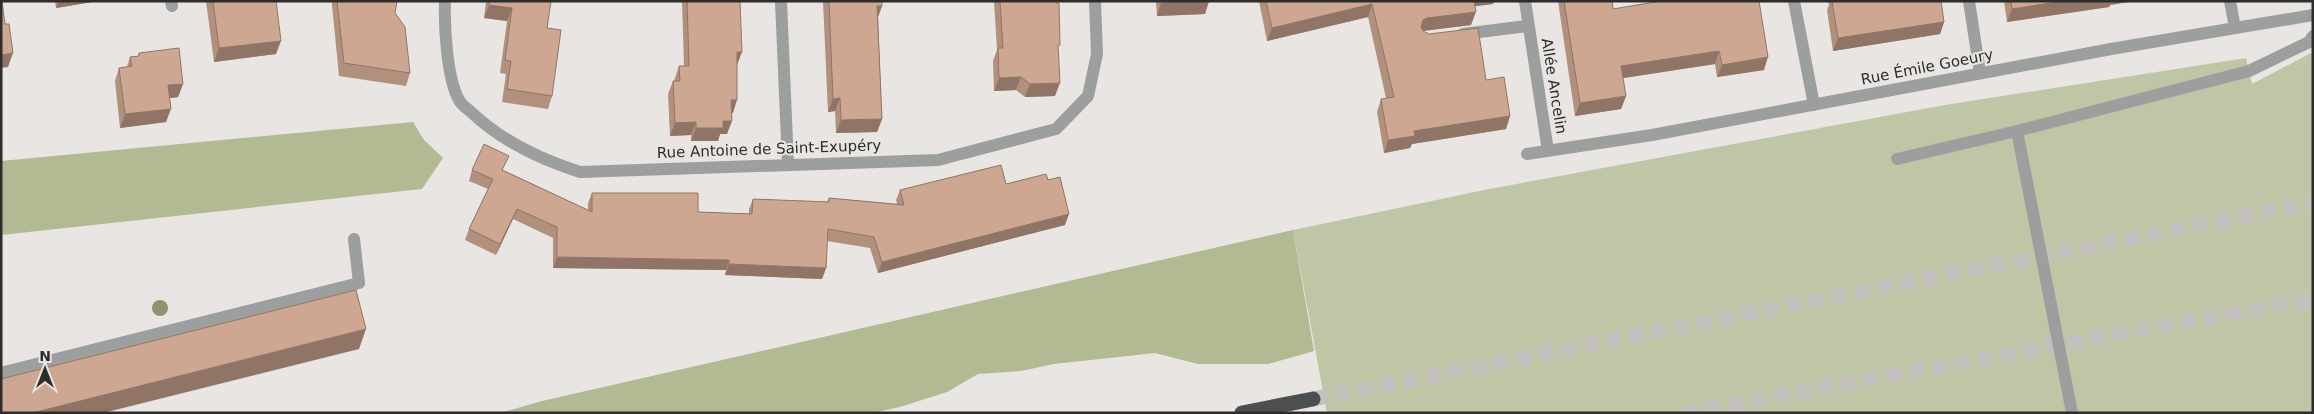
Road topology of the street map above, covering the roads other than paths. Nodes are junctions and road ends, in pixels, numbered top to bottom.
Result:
1 (445, 1) edge
2 (781, 1) edge
3 (1095, 1) edge
4 (1525, 1) edge
5 (1794, 1) edge
6 (1969, 1) edge
7 (2230, 1) edge
8 (2312, 19) edge
9 (1527, 26) junction
10 (2234, 28) junction
11 (1452, 35) edge
12 (2313, 36) edge
13 (1980, 73) junction
14 (1814, 104) junction
15 (2017, 131) junction
16 (1548, 151) junction
17 (1527, 154) dead end
18 (1897, 159) dead end
19 (788, 165) junction
20 (354, 239) dead end
21 (1, 373) edge
22 (1313, 399) tunnel mouth
23 (1242, 413) edge
24 (2072, 413) edge

1 - 19 street, Rue Antoine de Saint-Exupéry
2 - 19 street
3 - 19 street, Rue Antoine de Saint-Exupéry
4 - 9 street, Allée Ancelin
5 - 14 street
6 - 13 street
7 - 10 street
8 - 10 street, Rue Émile Goeury
9 - 11 street, Allée Ancelin
9 - 16 street, Allée Ancelin
10 - 13 street, Rue Émile Goeury
12 - 15 street
13 - 14 street, Rue Émile Goeury
14 - 16 street, Rue Émile Goeury
15 - 18 street
15 - 24 street
16 - 17 street, Rue Émile Goeury
20 - 21 street
22 - 23 highway

